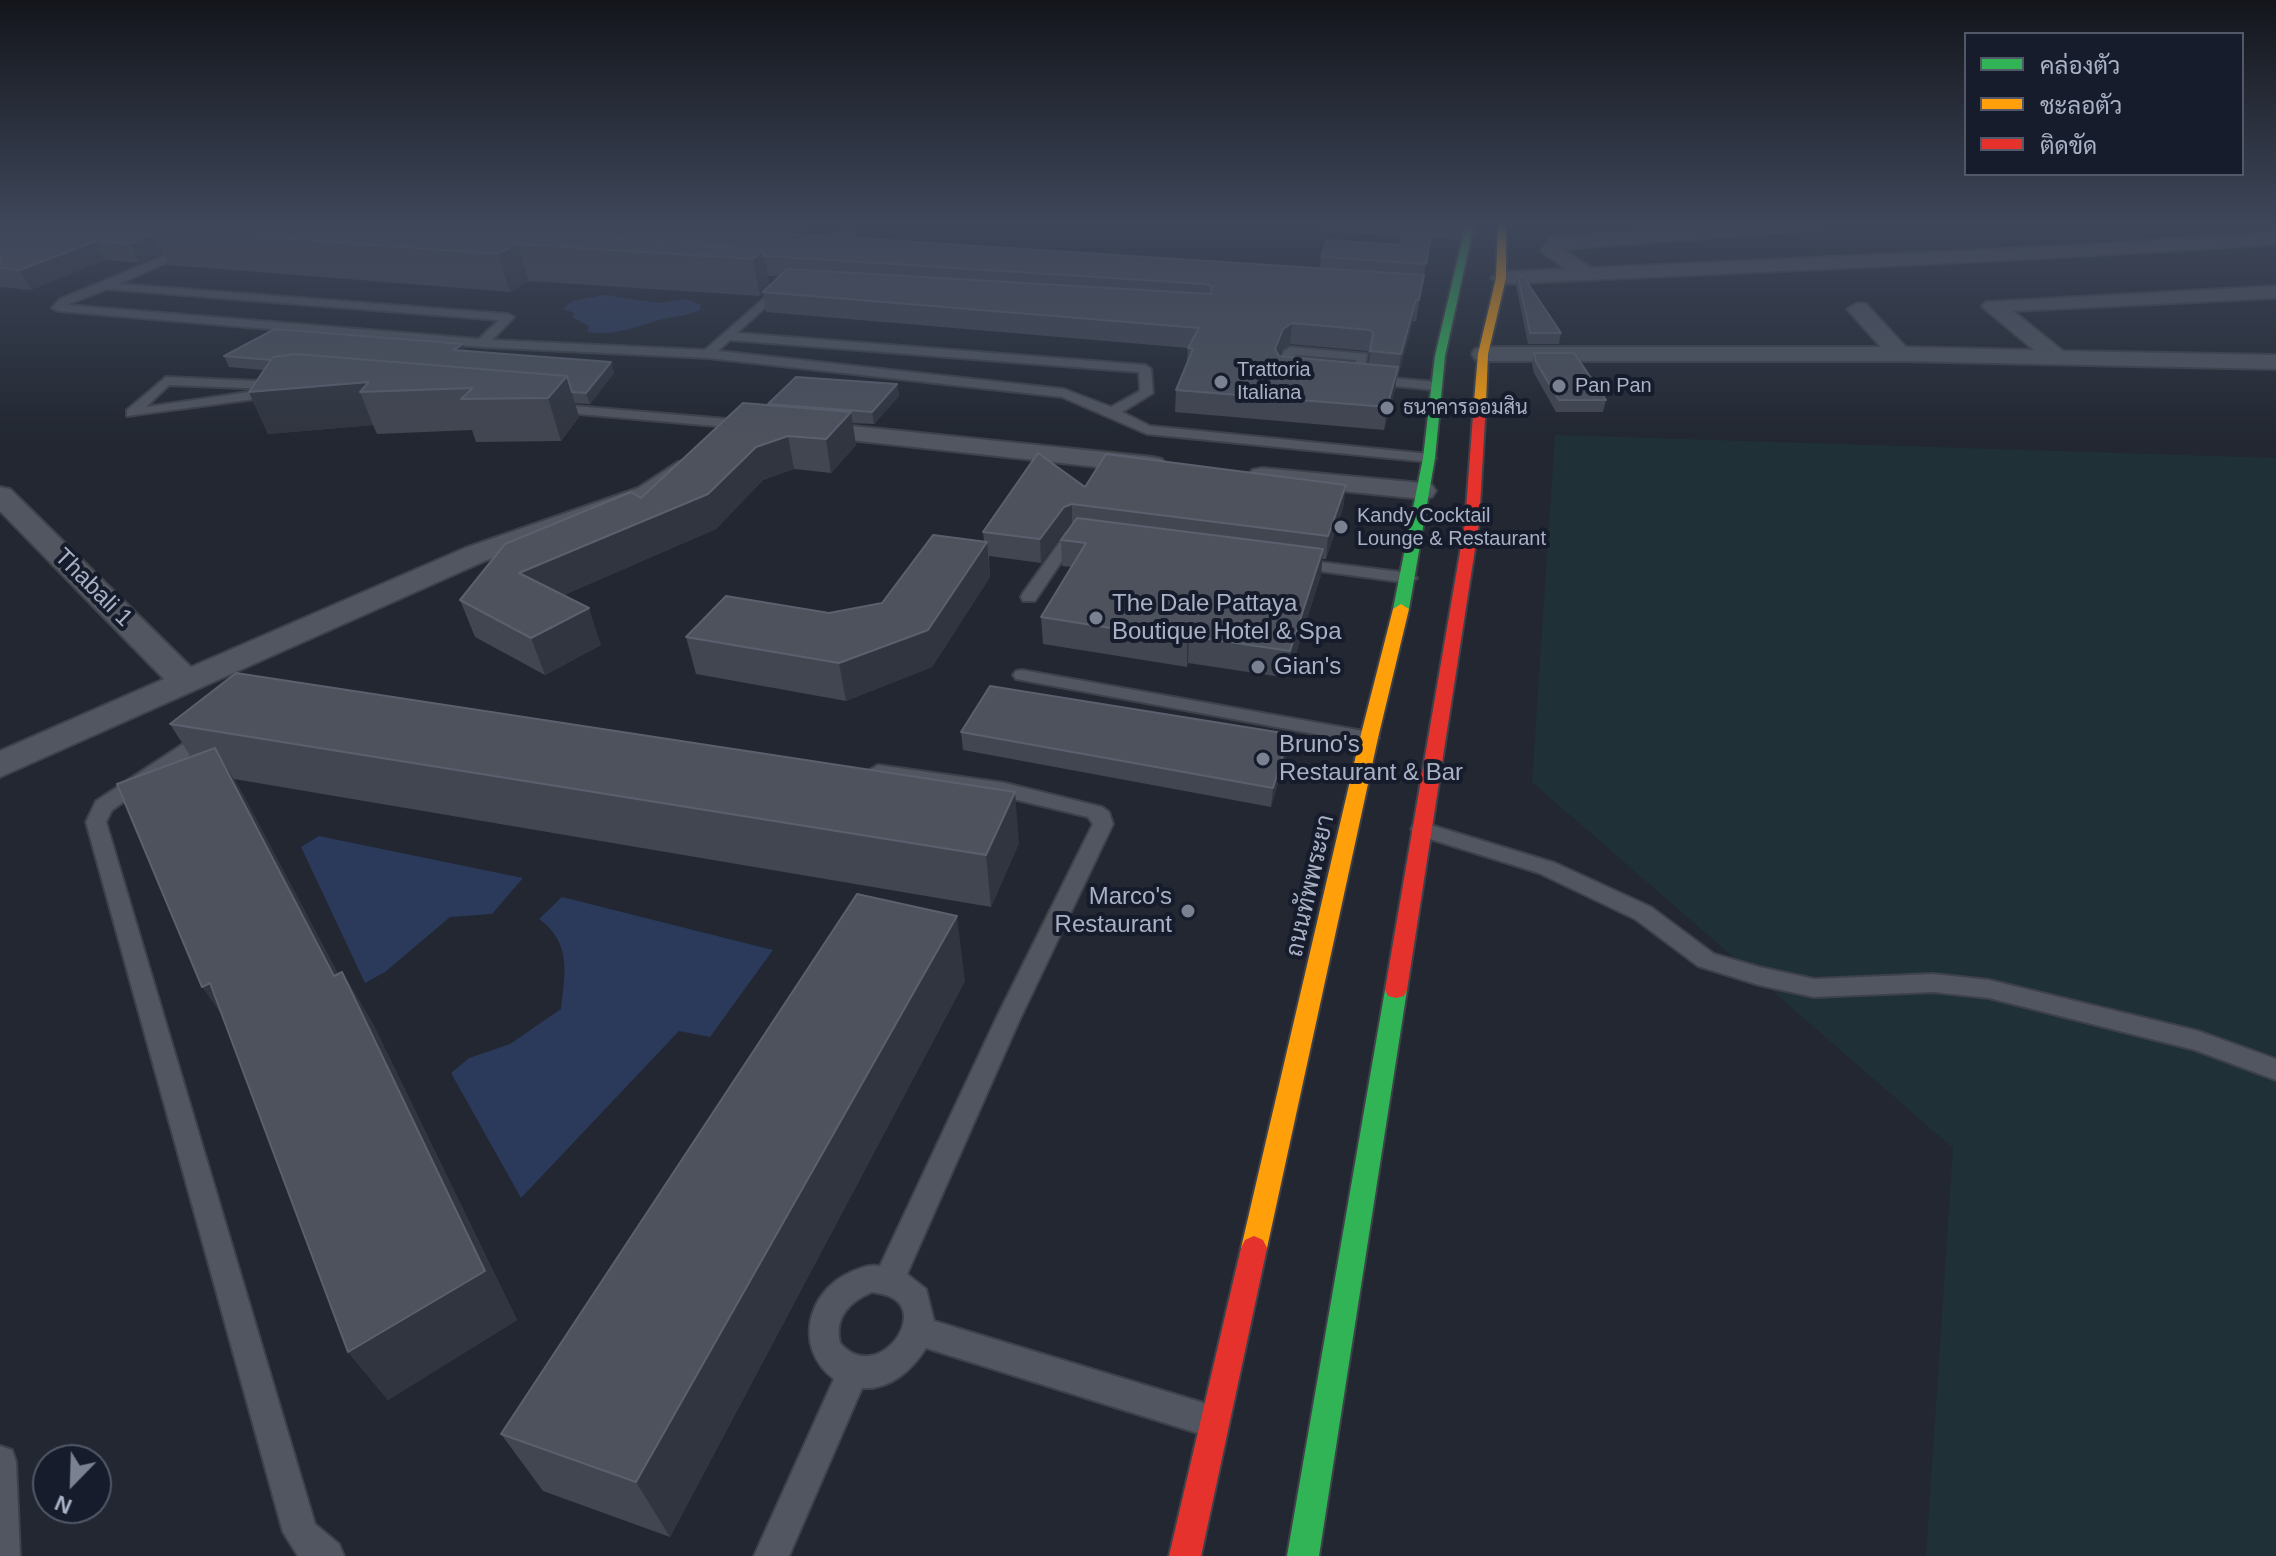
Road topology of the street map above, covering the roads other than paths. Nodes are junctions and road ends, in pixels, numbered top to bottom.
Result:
1 (76, 297) edge
2 (223, 297) edge
3 (771, 297) edge
4 (1468, 297) edge
5 (1475, 297) edge
6 (2183, 297) edge
7 (283, 302) junction
8 (1858, 309) dead end
9 (239, 325) junction
10 (727, 336) junction
11 (482, 343) junction
12 (952, 351) junction
13 (708, 354) junction
14 (1483, 354) junction
15 (1900, 354) junction
16 (2058, 358) junction
17 (2276, 362) edge
18 (1312, 375) edge
19 (921, 376) junction
20 (1342, 378) edge
21 (1357, 379) junction
22 (1436, 386) junction
23 (291, 388) joint
24 (538, 407) edge
25 (1113, 412) junction
26 (738, 424) junction
27 (1429, 458) junction
28 (1174, 467) edge
29 (1236, 473) edge
30 (1422, 491) junction
31 (0, 495) edge
32 (1102, 539) edge
33 (1271, 561) edge
34 (1409, 578) junction
35 (1029, 597) dead end
36 (1022, 675) dead end
37 (186, 682) junction
38 (227, 721) edge
39 (1369, 738) junction
40 (0, 765) edge
41 (856, 768) edge
42 (1421, 829) junction
43 (2276, 1070) edge
44 (889, 1280) junction
45 (919, 1331) junction
46 (853, 1371) junction
47 (1215, 1423) junction
48 (0, 1462) edge
49 (3, 1556) edge
50 (327, 1556) edge
51 (771, 1556) edge
52 (1185, 1556) edge
53 (1303, 1556) edge

1 - 9 lane
2 - 7 lane
3 - 10 lane
4 - 22 main road, ถนนทัพพระยา
5 - 14 main road, ถนนทัพพระยา
6 - 16 street
7 - 9 lane
7 - 11 lane
8 - 15 street
9 - 11 lane
10 - 12 lane
10 - 13 lane
11 - 13 lane
12 - 19 lane
12 - 25 lane
13 - 19 lane
14 - 15 street
14 - 42 main road, ถนนทัพพระยา
15 - 16 street
16 - 17 street
18 - 21 lane
19 - 25 lane
20 - 21 lane
21 - 22 lane
22 - 27 main road, ถนนทัพพระยา
23 - 23 lane
24 - 26 lane
25 - 27 lane
26 - 28 street
26 - 37 street
27 - 30 main road, ถนนทัพพระยา
29 - 30 street
30 - 34 main road, ถนนทัพพระยา
31 - 37 street, Thabali 1
32 - 35 lane
33 - 34 lane
34 - 39 main road, ถนนทัพพระยา
36 - 39 lane
37 - 40 street
38 - 50 lane
39 - 47 main road, ถนนทัพพระยา
41 - 44 lane
42 - 43 lane
42 - 53 main road, ถนนทัพพระยา
44 - 45 lane
44 - 46 lane
45 - 46 lane
45 - 47 lane
46 - 51 lane
47 - 52 main road, ถนนทัพพระยา
48 - 49 lane

